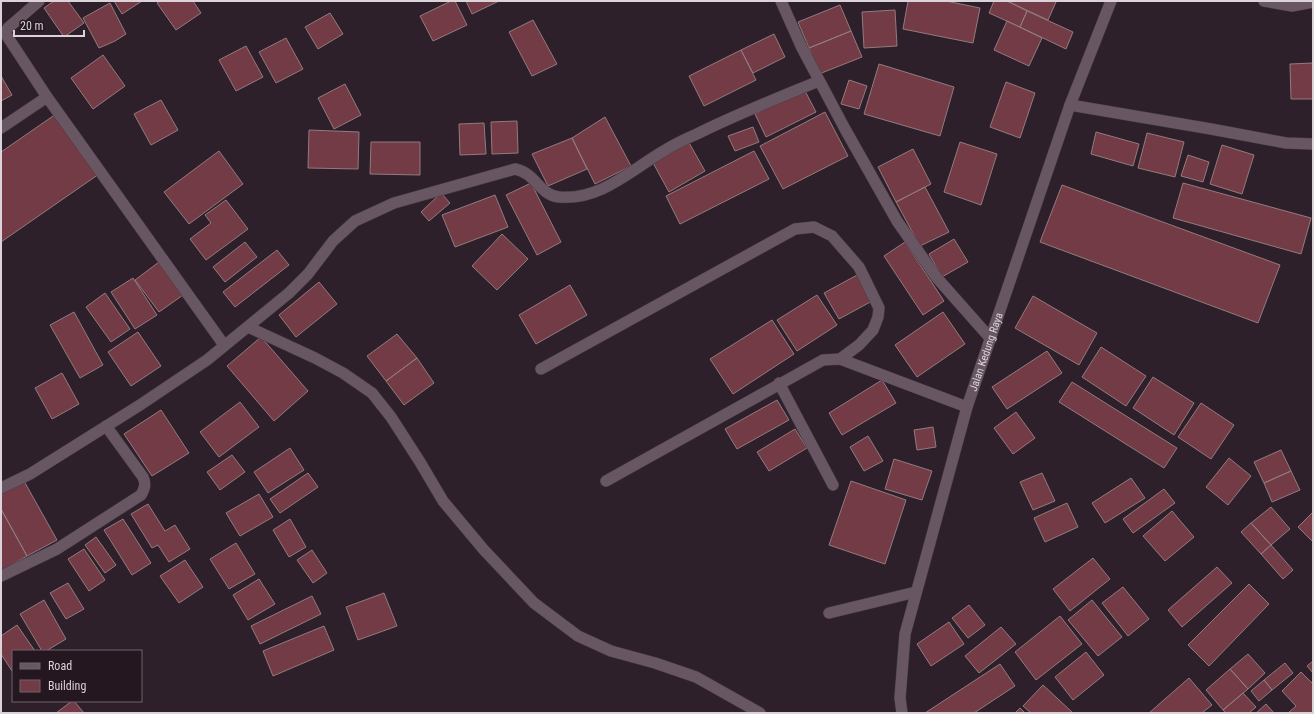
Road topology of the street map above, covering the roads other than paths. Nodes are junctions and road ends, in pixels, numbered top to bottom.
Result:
1 (39, 1) edge
2 (781, 1) edge
3 (1111, 1) edge
4 (1264, 1) edge
5 (1313, 2) edge
6 (819, 81) junction
7 (47, 97) junction
8 (1070, 105) junction
9 (1, 128) edge
10 (1313, 144) edge
11 (248, 327) junction
12 (991, 340) junction
13 (224, 345) junction
14 (840, 359) junction
15 (541, 368) dead end
16 (780, 383) junction
17 (967, 407) junction
18 (106, 426) junction
19 (606, 482) dead end
20 (833, 485) dead end
21 (1, 488) edge
22 (1, 576) edge
23 (916, 592) junction
24 (829, 614) dead end
25 (760, 713) edge
26 (902, 713) edge

1 - 7 street
2 - 6 street
3 - 8 street, Jalan Kedung Raya
4 - 5 street
6 - 11 street
6 - 12 street
7 - 9 street
7 - 13 street
8 - 10 street
8 - 12 street, Jalan Kedung Raya
11 - 13 street
11 - 25 street
12 - 17 street, Jalan Kedung Raya
13 - 18 street
14 - 15 street
14 - 16 street
14 - 17 street
16 - 19 street
16 - 20 street
17 - 23 street, Jalan Kedung Raya
18 - 21 street
18 - 22 street
23 - 24 street
23 - 26 street, Jalan Kedung Raya

